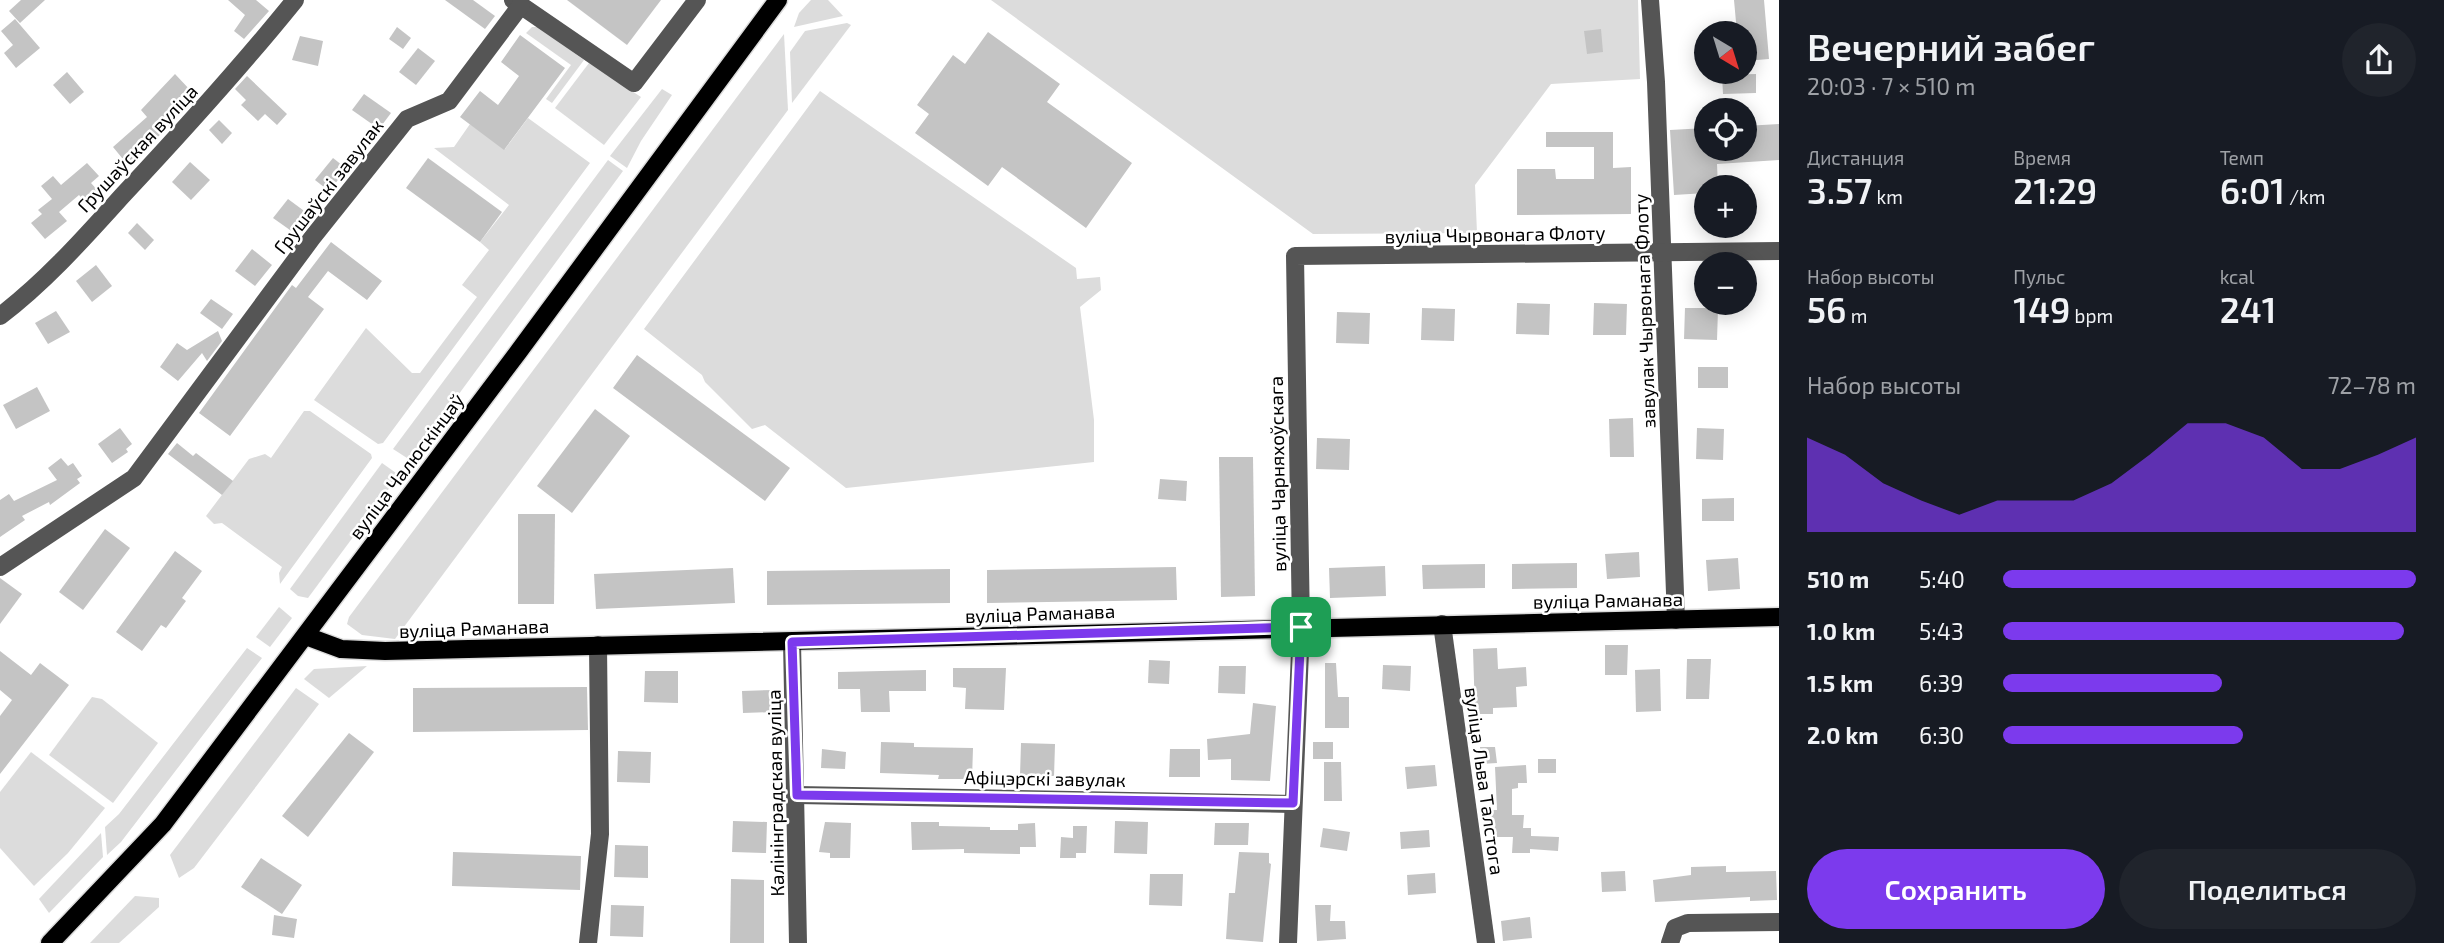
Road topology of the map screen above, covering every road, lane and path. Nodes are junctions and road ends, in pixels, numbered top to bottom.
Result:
1 (295, 0) edge
2 (697, 0) edge
3 (778, 0) edge
4 (1650, 0) edge
5 (517, 2) edge
6 (1779, 251) edge
7 (1662, 253) junction
8 (1295, 256) joint
9 (0, 316) edge
10 (0, 567) edge
11 (1779, 617) edge
12 (1676, 620) junction
13 (1443, 624) junction
14 (1301, 627) junction
15 (306, 636) junction
16 (792, 642) junction
17 (598, 645) junction
18 (797, 795) junction
19 (1293, 803) junction
20 (1779, 922) edge
21 (50, 943) edge
22 (588, 943) edge
23 (798, 943) edge
24 (1288, 943) edge
25 (1486, 943) edge
26 (1670, 943) edge

1 - 9 street, Грушаўская вуліца
2 - 5 street, Грушаўскі завулак
3 - 15 main road, вуліца Чалюскінцаў
4 - 7 street, завулак Чырвонага Флоту
5 - 10 street, Грушаўскі завулак
6 - 7 street, вуліца Чырвонага Флоту
7 - 8 street, вуліца Чырвонага Флоту
7 - 12 street, завулак Чырвонага Флоту
8 - 14 street, вуліца Чарняхоўскага
11 - 12 main road, вуліца Раманава
12 - 13 main road, вуліца Раманава
13 - 14 main road, вуліца Раманава
13 - 25 street, вуліца Льва Талстога
14 - 16 main road, вуліца Раманава
14 - 19 street, вуліца Чарняхоўскага
15 - 17 main road, вуліца Раманава
15 - 21 main road, вуліца Чалюскінцаў
16 - 17 main road, вуліца Раманава
16 - 18 street, Калінінградская вуліца
17 - 22 street
18 - 19 street, Афіцэрскі завулак
18 - 23 street, Калінінградская вуліца
19 - 24 street, вуліца Чарняхоўскага
20 - 26 street

